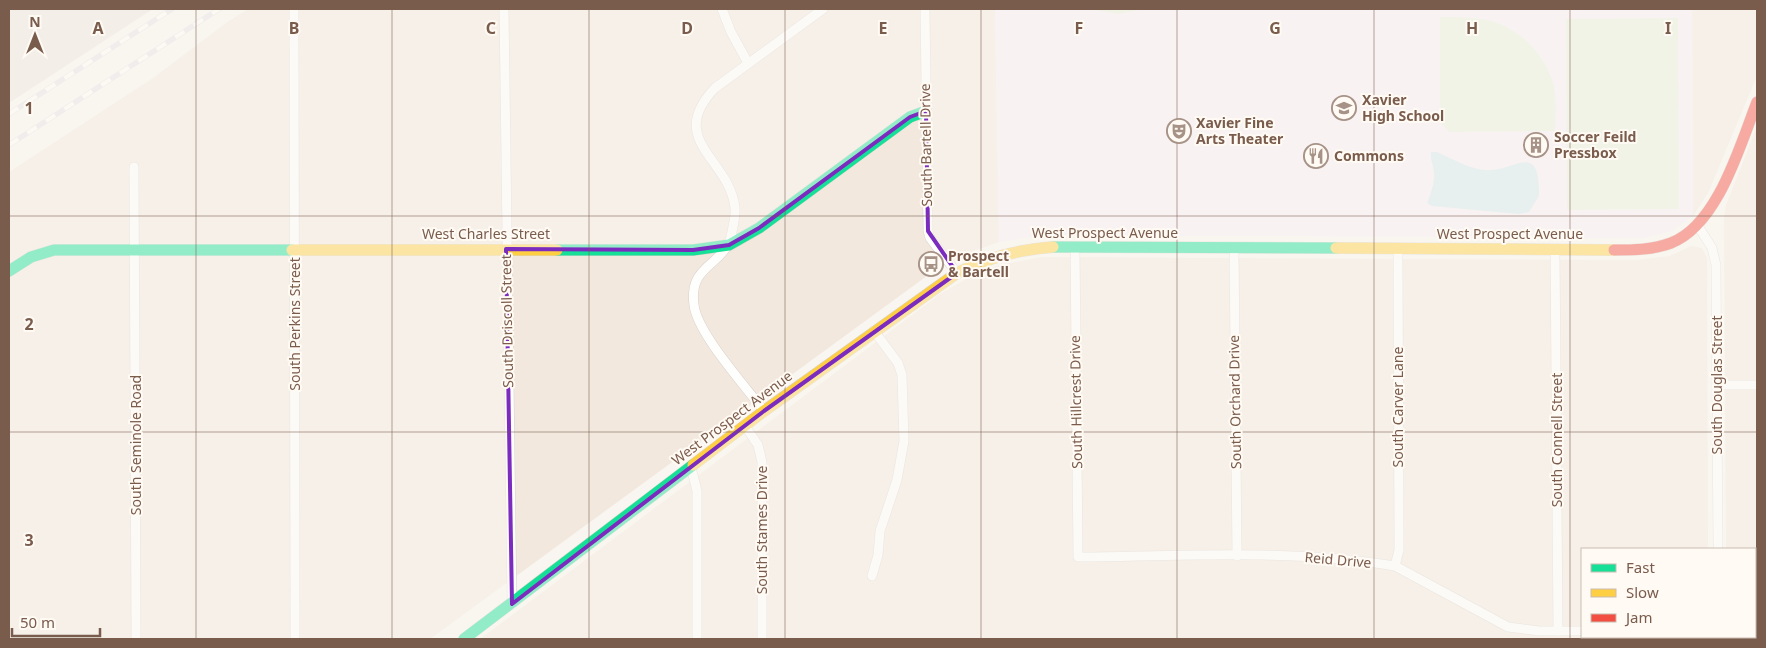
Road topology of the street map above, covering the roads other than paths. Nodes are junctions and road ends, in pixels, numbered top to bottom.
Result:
1 (294, 9) edge
2 (504, 9) edge
3 (722, 9) edge
4 (823, 9) edge
5 (925, 9) edge
6 (748, 63) junction
7 (1757, 102) edge
8 (926, 111) junction
9 (134, 167) dead end
10 (1698, 226) junction
11 (729, 245) junction
12 (1075, 247) junction
13 (1234, 248) junction
14 (1398, 248) junction
15 (506, 249) junction
16 (135, 250) junction
17 (294, 250) junction
18 (1555, 250) junction
19 (9, 271) edge
20 (957, 273) junction
21 (874, 331) junction
22 (1717, 385) junction
23 (1757, 385) edge
24 (764, 411) junction
25 (745, 426) junction
26 (691, 467) junction
27 (1718, 548) edge
28 (1237, 556) junction
29 (1078, 557) joint
30 (1395, 566) junction
31 (872, 576) dead end
32 (512, 604) junction
33 (1558, 631) junction
34 (1581, 631) edge
35 (136, 639) edge
36 (296, 639) edge
37 (464, 639) edge
38 (697, 639) edge
39 (762, 639) edge

1 - 17 street, South Perkins Street
2 - 15 street, South Driscoll Street
3 - 6 street
4 - 6 street
5 - 8 street, South Bartell Drive
6 - 11 street
7 - 10 main road, West Prospect Avenue
8 - 11 main road, West Charles Street
8 - 20 street, South Bartell Drive
9 - 16 street, South Seminole Road
10 - 18 main road, West Prospect Avenue
10 - 22 street, South Douglas Street
11 - 15 main road, West Charles Street
11 - 24 street
12 - 13 main road, West Prospect Avenue
12 - 20 main road, West Prospect Avenue
12 - 29 street, South Hillcrest Drive
13 - 14 main road, West Prospect Avenue
13 - 28 street, South Orchard Drive
14 - 18 main road, West Prospect Avenue
14 - 30 street, South Carver Lane
15 - 17 main road, West Charles Street
15 - 32 street, South Driscoll Street
16 - 17 main road, West Charles Street
16 - 19 main road, West Charles Street
16 - 35 street, South Seminole Road
17 - 36 street, South Perkins Street
18 - 33 street, South Connell Street
20 - 21 main road, West Prospect Avenue
21 - 24 main road, West Prospect Avenue
21 - 31 street
22 - 23 street
22 - 27 street, South Douglas Street
24 - 25 main road, West Prospect Avenue
25 - 26 main road, West Prospect Avenue
25 - 39 street, South Stames Drive
26 - 32 main road, West Prospect Avenue
26 - 38 street
28 - 29 street, Reid Drive
28 - 30 street, Reid Drive
30 - 33 street, Reid Drive
32 - 37 main road, West Prospect Avenue
33 - 34 street, Reid Drive

